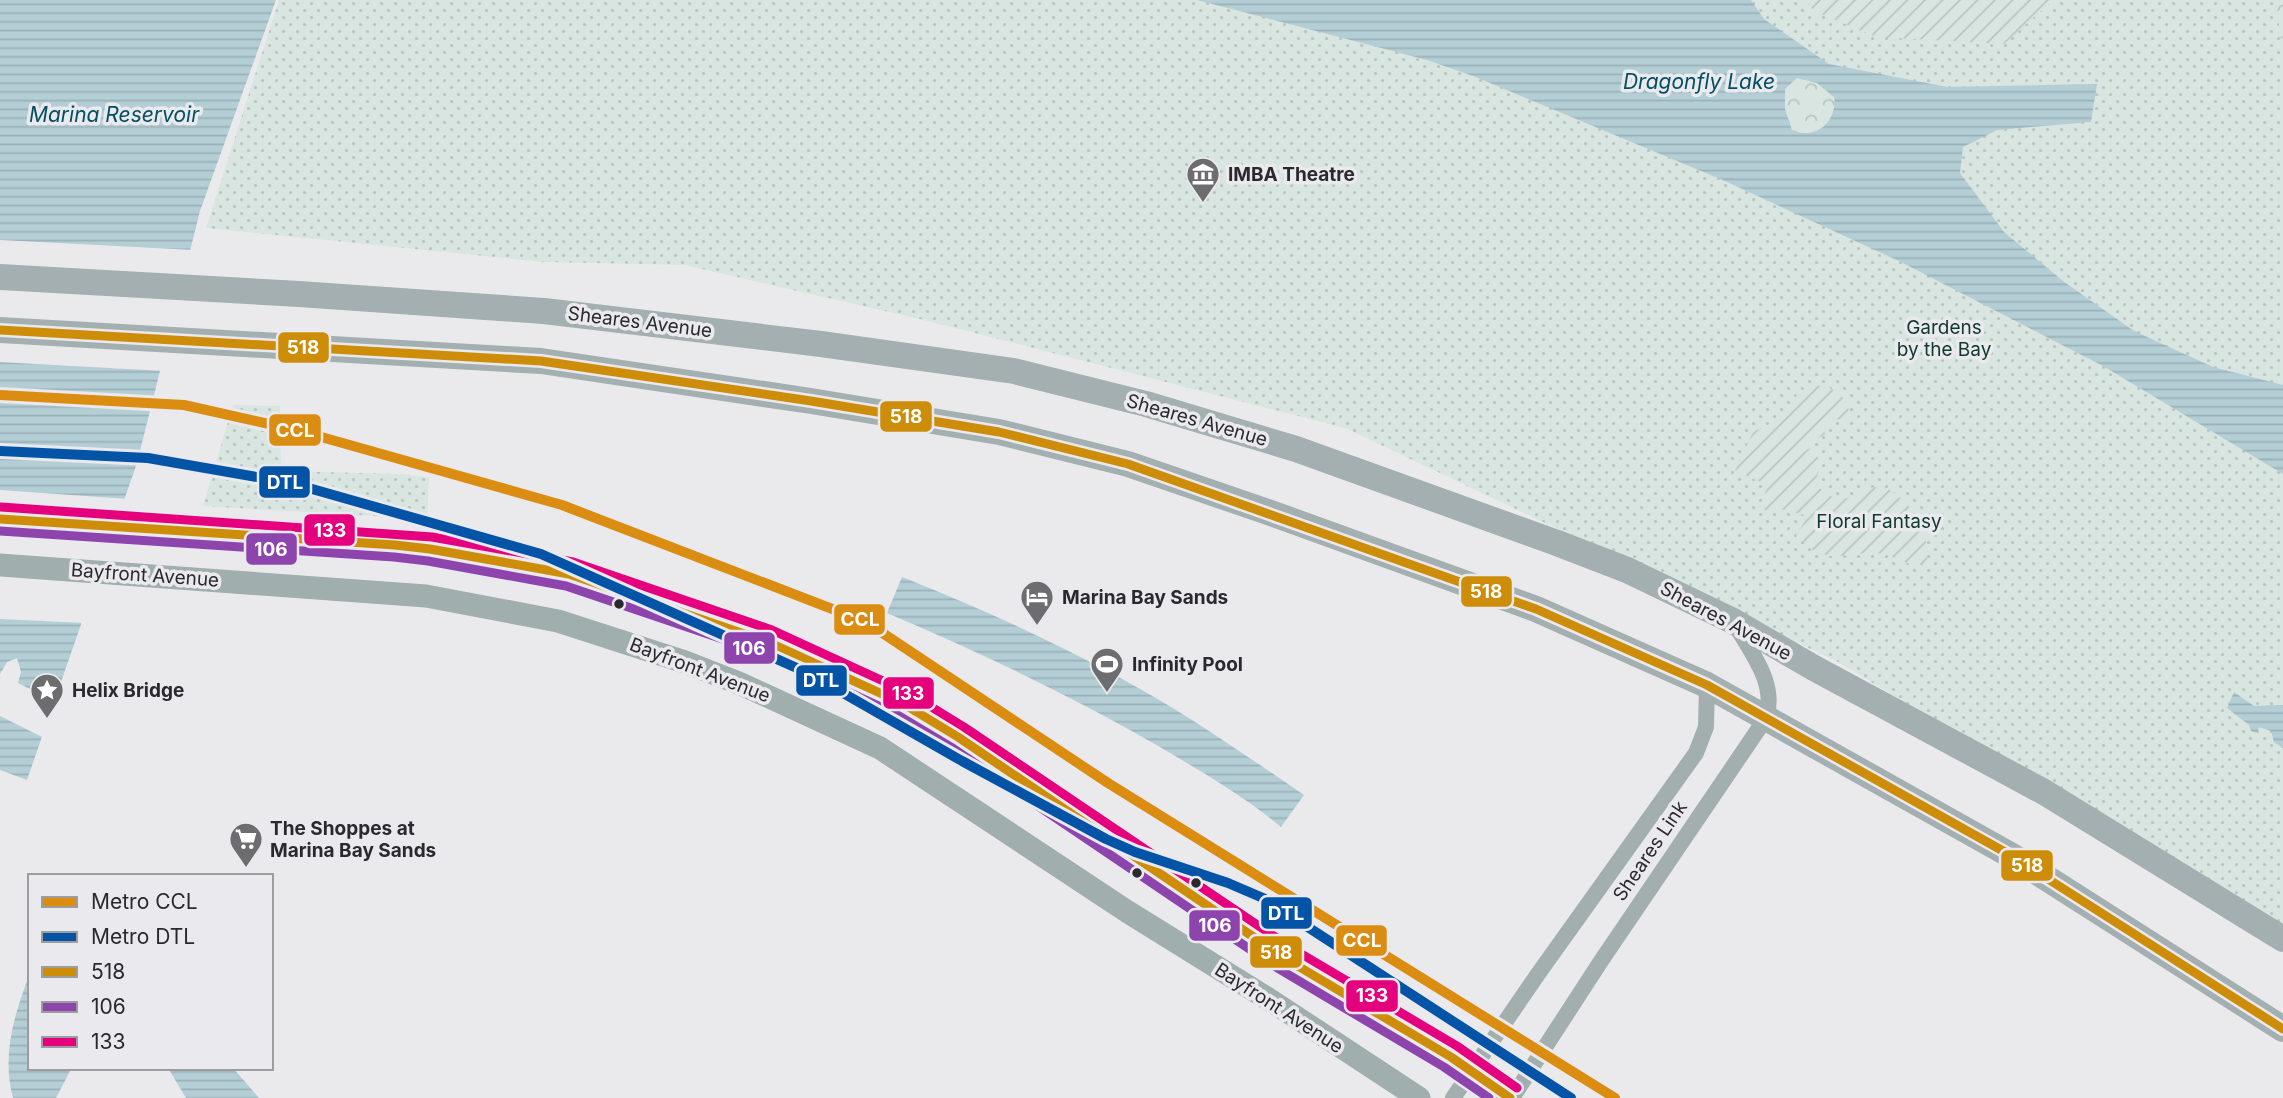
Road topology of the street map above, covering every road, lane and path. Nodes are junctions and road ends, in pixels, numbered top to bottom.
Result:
1 (0, 277) edge
2 (0, 330) edge
3 (0, 519) edge
4 (0, 565) edge
5 (1732, 621) junction
6 (1707, 685) junction
7 (1766, 718) junction
8 (2283, 939) edge
9 (2283, 1029) edge
10 (1472, 1071) junction
11 (1419, 1098) edge
12 (1454, 1098) edge
13 (1511, 1098) edge

1 - 5 main road, Sheares Avenue
2 - 6 main road
3 - 10 main road
4 - 11 main road, Bayfront Avenue
5 - 7 street
5 - 8 main road, Sheares Avenue
6 - 7 main road
6 - 10 street, Sheares Link
7 - 9 main road
7 - 13 street, Sheares Link
10 - 12 street, Sheares Link
10 - 13 main road

